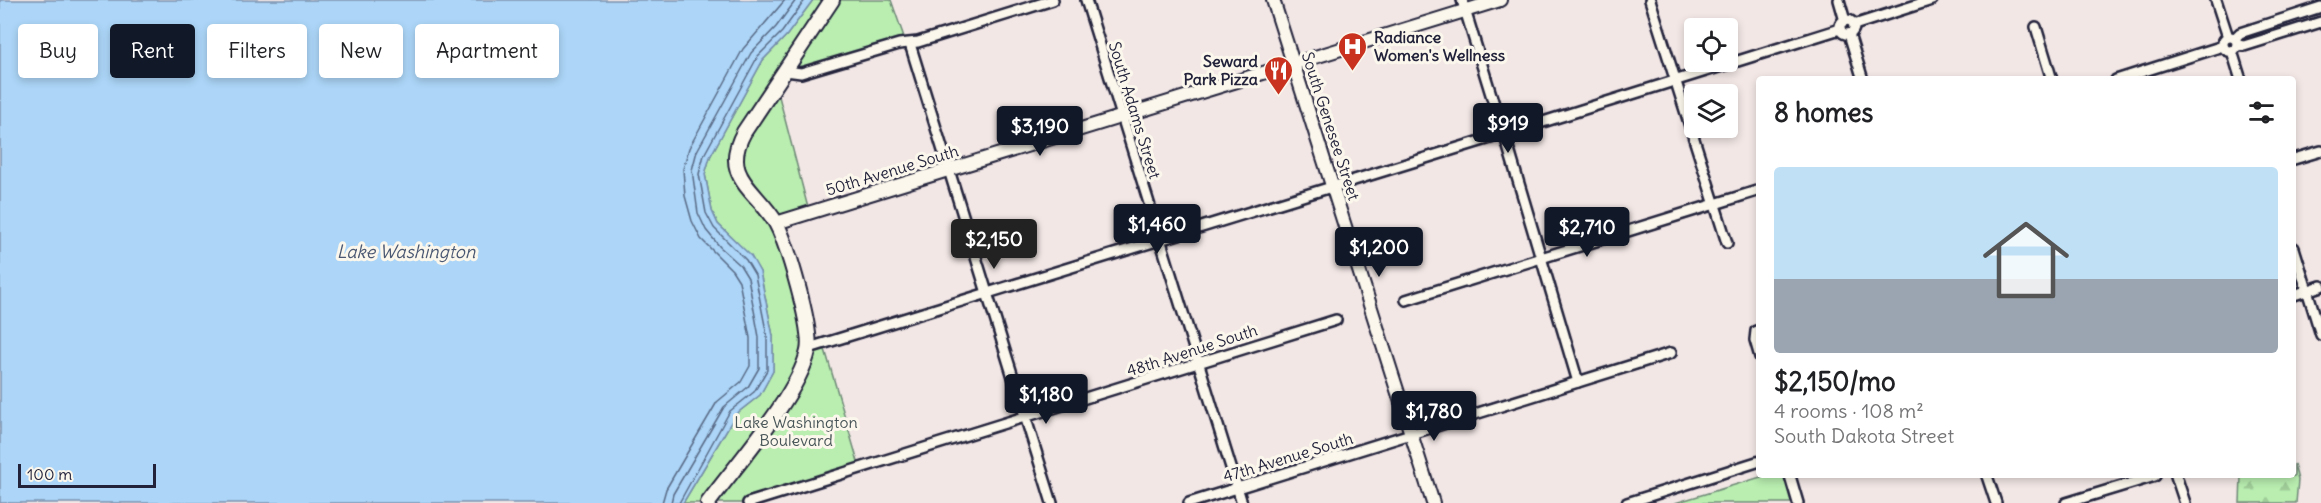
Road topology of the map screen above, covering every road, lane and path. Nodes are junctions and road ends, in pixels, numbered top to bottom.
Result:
1 (832, 0) edge
2 (1053, 0) edge
3 (1086, 0) edge
4 (1273, 0) edge
5 (1500, 0) edge
6 (1650, 0) edge
7 (1839, 0) edge
8 (1932, 0) edge
9 (2216, 0) edge
10 (1464, 5) edge
11 (2321, 7) edge
12 (2321, 22) edge
13 (1847, 27) junction
14 (2036, 27) dead end
15 (2231, 43) junction
16 (910, 44) junction
17 (1295, 62) junction
18 (786, 71) junction
19 (1862, 76) edge
20 (2051, 76) edge
21 (2128, 76) edge
22 (2240, 76) edge
23 (1675, 80) junction
24 (1121, 115) junction
25 (1504, 134) junction
26 (2321, 151) edge
27 (2296, 158) edge
28 (948, 170) junction
29 (1333, 185) junction
30 (1756, 191) edge
31 (1713, 205) junction
32 (776, 223) junction
33 (1160, 240) junction
34 (1727, 243) dead end
35 (2296, 255) edge
36 (1541, 258) junction
37 (2321, 286) edge
38 (2307, 291) junction
39 (987, 294) junction
40 (2296, 294) edge
41 (1406, 300) dead end
42 (1336, 320) dead end
43 (2321, 335) edge
44 (809, 348) junction
45 (1671, 353) dead end
46 (1198, 364) junction
47 (1578, 382) junction
48 (1025, 418) junction
49 (1412, 434) junction
50 (1756, 462) edge
51 (1791, 478) edge
52 (1988, 478) edge
53 (2148, 478) edge
54 (2177, 478) edge
55 (1237, 488) junction
56 (708, 503) edge
57 (748, 503) edge
58 (1052, 503) edge
59 (1189, 503) edge
60 (1242, 503) edge
61 (1433, 503) edge
62 (1627, 503) edge
63 (1798, 503) edge
64 (1996, 503) edge
65 (2066, 503) edge
66 (2185, 503) edge

1 - 18 main road
2 - 16 street
3 - 24 street, South Adams Street
4 - 17 street, South Genesee Street
5 - 10 street, 50th Avenue South
6 - 23 street
7 - 13 street
8 - 13 street
9 - 15 street
10 - 17 street, 50th Avenue South
10 - 25 street
11 - 15 street
12 - 15 street
13 - 19 street
13 - 23 street
14 - 20 street
15 - 21 street
15 - 22 street
16 - 18 street
16 - 28 street
17 - 24 street, 50th Avenue South
17 - 29 street, South Genesee Street
18 - 32 main road
23 - 25 street
23 - 31 street
24 - 28 street, 50th Avenue South
24 - 33 street, South Adams Street
25 - 29 street
25 - 36 street
26 - 27 street
28 - 32 street, 50th Avenue South
28 - 39 street
29 - 33 street
29 - 49 street, South Genesee Street
30 - 31 street
31 - 34 street
31 - 36 street
32 - 44 main road
33 - 39 street
33 - 46 street, South Adams Street
35 - 38 street
36 - 41 street
36 - 47 street
37 - 38 street
38 - 40 street
38 - 43 street
39 - 44 street
39 - 48 street
42 - 46 street, 48th Avenue South
44 - 56 main road
45 - 47 street, 47th Avenue South
46 - 48 street, 48th Avenue South
46 - 55 street, South Adams Street
47 - 49 street, 47th Avenue South
48 - 57 street, 48th Avenue South
48 - 58 street
49 - 55 street, 47th Avenue South
49 - 61 street, South Genesee Street
50 - 62 street
51 - 63 street
52 - 64 street
53 - 65 street
54 - 66 street
55 - 59 street, 47th Avenue South
55 - 60 street, South Adams Street

